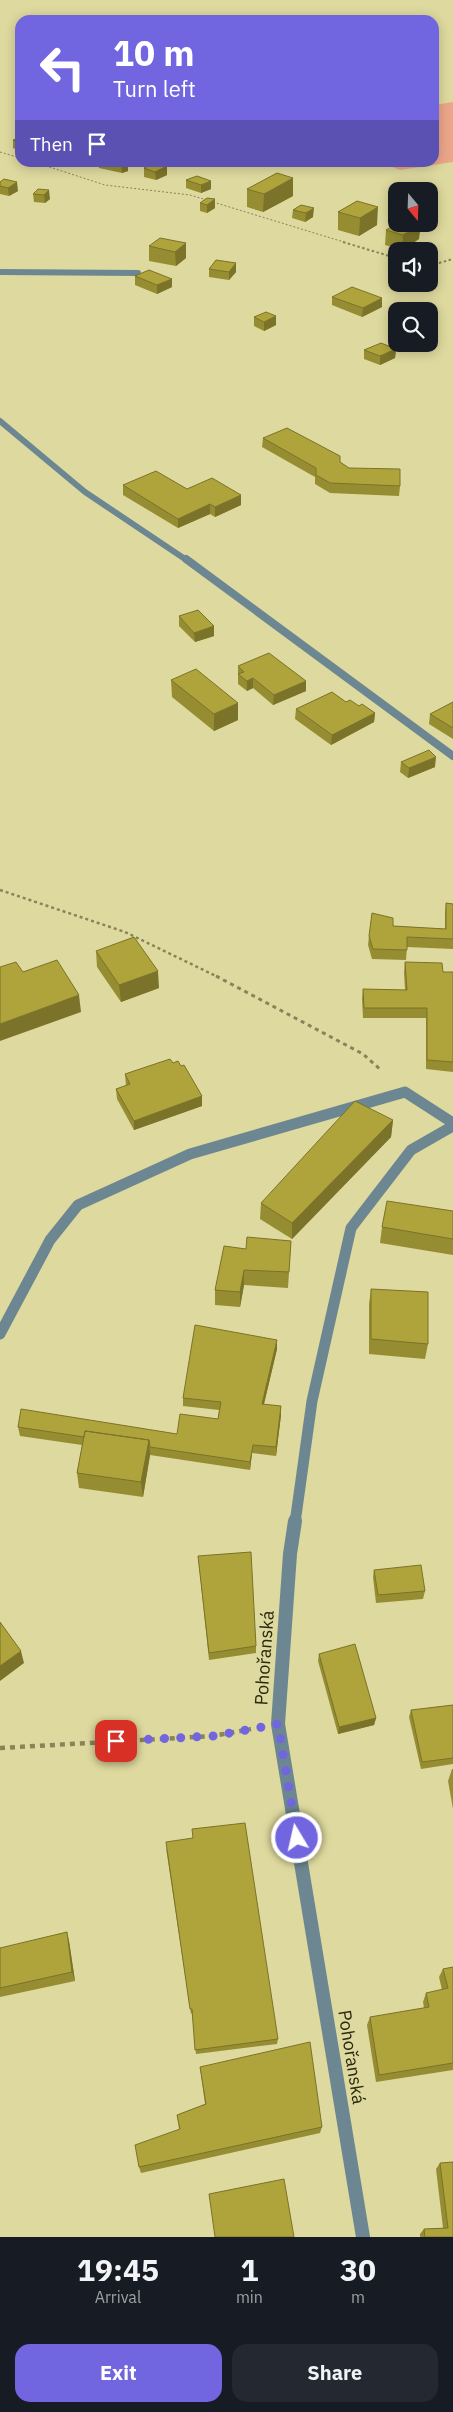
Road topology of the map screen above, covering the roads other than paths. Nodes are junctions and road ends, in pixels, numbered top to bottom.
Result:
1 (0, 272) edge
2 (138, 273) edge
3 (0, 421) edge
4 (453, 756) edge
5 (453, 1124) edge
6 (0, 1334) edge
7 (363, 2237) edge

1 - 2 street
3 - 4 street
5 - 6 street
5 - 7 street, Pohořanská

